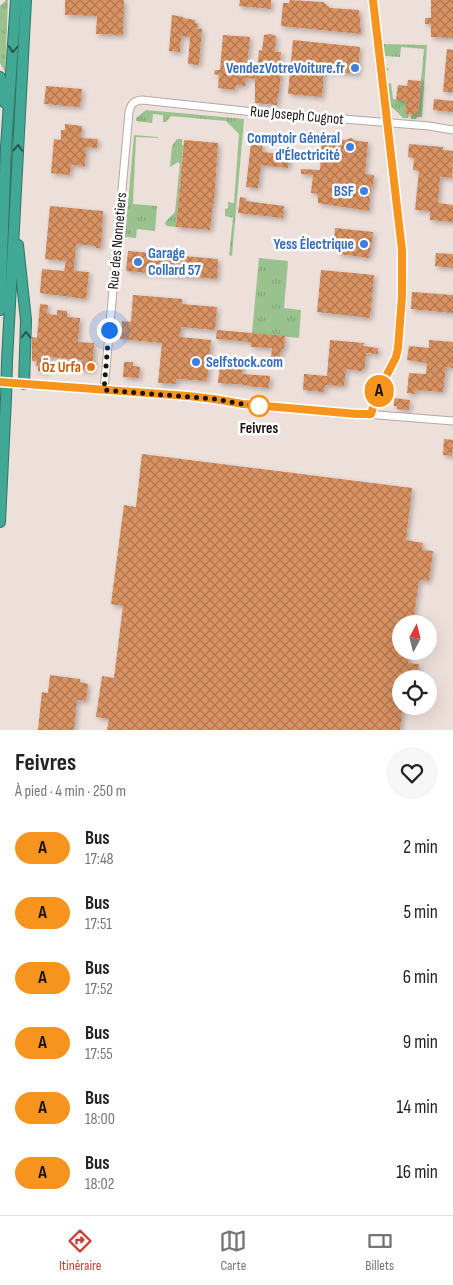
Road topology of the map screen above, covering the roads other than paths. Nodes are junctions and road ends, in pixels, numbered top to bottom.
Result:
1 (16, 0) edge
2 (26, 0) edge
3 (373, 0) edge
4 (0, 77) edge
5 (142, 100) joint
6 (387, 123) junction
7 (453, 130) edge
8 (6, 147) junction
9 (16, 196) junction
10 (0, 310) edge
11 (0, 382) edge
12 (24, 384) junction
13 (104, 390) junction
14 (371, 414) junction
15 (453, 421) edge
16 (0, 522) edge

1 -> 8 highway
9 -> 2 highway
3 - 6 street
4 - 8 highway
5 - 6 street, Rue Joseph Cugnot
5 - 13 street, Rue des Nonnetiers
6 - 7 street, Rue Joseph Cugnot
6 - 14 street
8 - 10 highway
12 -> 9 highway
9 - 16 highway, bridge
11 - 12 street
12 - 13 street
13 - 14 street
14 - 15 street

